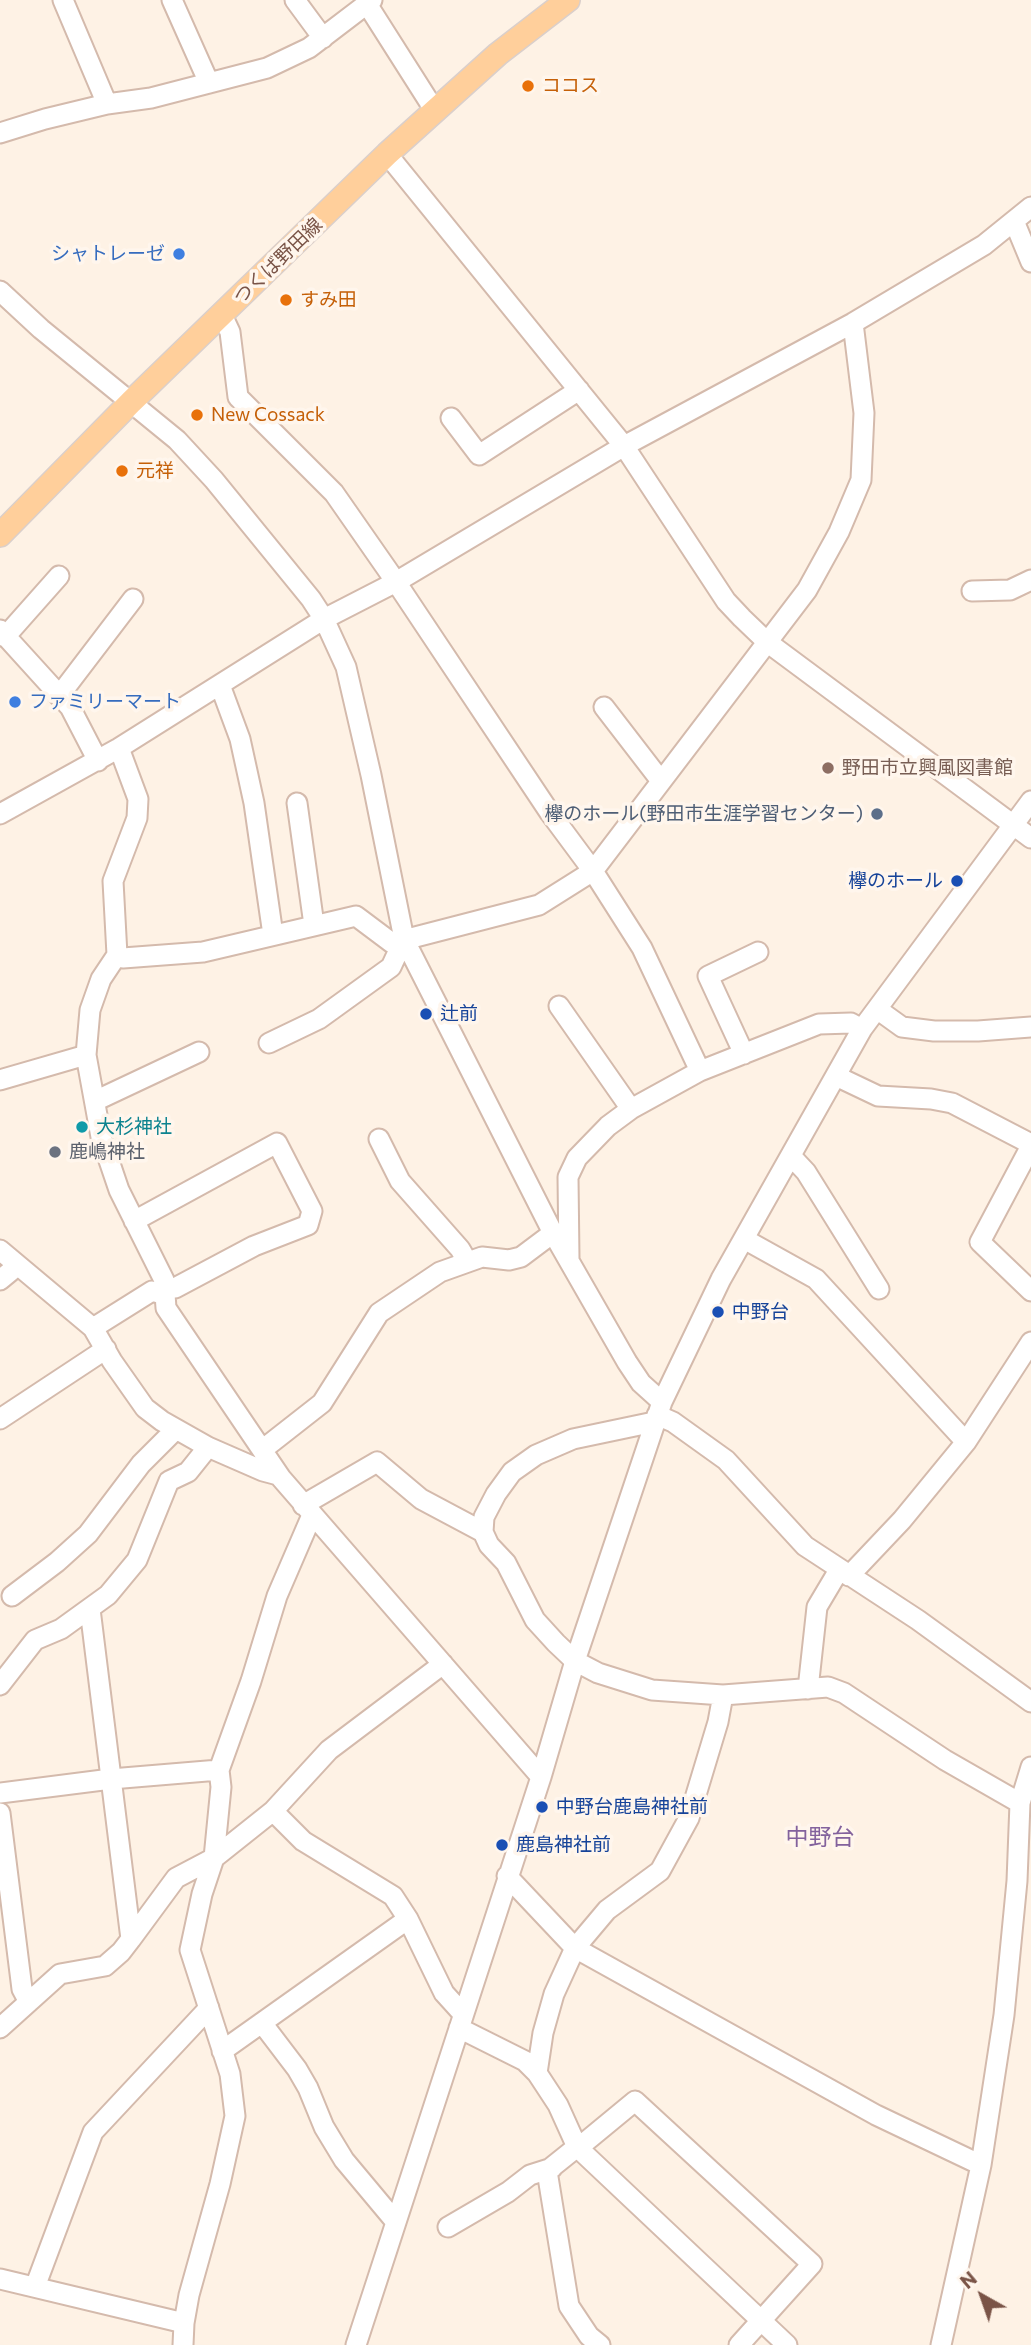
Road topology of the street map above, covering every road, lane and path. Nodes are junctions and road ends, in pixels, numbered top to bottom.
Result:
1 (63, 0) edge
2 (172, 0) edge
3 (295, 0) edge
4 (568, 0) edge
5 (369, 2) edge
6 (323, 38) junction
7 (209, 83) junction
8 (107, 104) junction
9 (435, 111) junction
10 (0, 133) edge
11 (387, 153) junction
12 (1031, 207) edge
13 (1014, 221) junction
14 (1031, 261) edge
15 (0, 291) edge
16 (222, 315) junction
17 (853, 323) junction
18 (579, 390) junction
19 (131, 402) junction
20 (451, 418) dead end
21 (624, 446) junction
22 (0, 535) edge
23 (59, 576) dead end
24 (1031, 580) edge
25 (396, 582) junction
26 (972, 591) dead end
27 (133, 599) dead end
28 (324, 619) junction
29 (2, 634) edge
30 (767, 642) junction
31 (220, 685) junction
32 (65, 702) junction
33 (604, 707) dead end
34 (119, 748) junction
35 (98, 761) junction
36 (661, 781) junction
37 (1031, 801) edge
38 (297, 803) dead end
39 (0, 814) edge
40 (1012, 826) junction
41 (1031, 838) edge
42 (593, 871) junction
43 (314, 925) junction
44 (273, 935) junction
45 (404, 939) junction
46 (758, 952) dead end
47 (117, 955) junction
48 (559, 1006) dead end
49 (877, 1009) junction
50 (1031, 1027) edge
51 (862, 1029) junction
52 (269, 1042) dead end
53 (199, 1052) dead end
54 (744, 1054) junction
55 (86, 1055) junction
56 (700, 1071) junction
57 (836, 1076) junction
58 (0, 1080) edge
59 (95, 1101) junction
60 (631, 1109) junction
61 (379, 1139) dead end
62 (1031, 1145) edge
63 (791, 1156) junction
64 (134, 1221) junction
65 (553, 1233) junction
66 (744, 1239) junction
67 (0, 1250) edge
68 (467, 1261) junction
69 (569, 1261) junction
70 (17, 1266) junction
71 (0, 1280) edge
72 (879, 1289) dead end
73 (1031, 1291) edge
74 (166, 1292) junction
75 (93, 1328) junction
76 (1031, 1342) edge
77 (106, 1349) junction
78 (657, 1413) junction
79 (0, 1419) edge
80 (176, 1429) junction
81 (966, 1442) junction
82 (208, 1447) junction
83 (262, 1450) junction
84 (278, 1475) junction
85 (307, 1510) junction
86 (483, 1532) junction
87 (844, 1573) junction
88 (12, 1596) dead end
89 (90, 1609) junction
90 (575, 1661) junction
91 (443, 1664) junction
92 (0, 1685) edge
93 (808, 1689) junction
94 (723, 1695) junction
95 (1031, 1702) edge
96 (1031, 1767) edge
97 (219, 1770) junction
98 (541, 1777) junction
99 (111, 1779) junction
100 (0, 1793) edge
101 (1020, 1803) junction
102 (273, 1811) junction
103 (0, 1812) edge
104 (214, 1858) junction
105 (507, 1876) junction
106 (1024, 1882) edge
107 (408, 1919) junction
108 (131, 1939) junction
109 (575, 1948) junction
110 (29, 2002) junction
111 (209, 2008) junction
112 (461, 2021) junction
113 (262, 2023) junction
114 (0, 2028) edge
115 (222, 2051) junction
116 (537, 2073) junction
117 (577, 2148) junction
118 (981, 2165) junction
119 (552, 2168) junction
120 (395, 2221) junction
121 (448, 2227) dead end
122 (0, 2279) edge
123 (35, 2287) junction
124 (762, 2320) junction
125 (184, 2323) junction
126 (183, 2345) edge
127 (356, 2345) edge
128 (600, 2345) edge
129 (738, 2345) edge
130 (787, 2345) edge
131 (941, 2345) edge

1 - 8 street
2 - 7 street
3 - 6 street
4 - 9 main road, つくば野田線
5 - 6 street
5 - 9 street
6 - 7 street
7 - 8 street
8 - 10 street
9 - 11 main road, つくば野田線
11 - 16 main road, つくば野田線
11 - 18 street
12 - 13 street
13 - 14 street
13 - 17 street
15 - 19 street
16 - 19 main road, つくば野田線
16 - 25 street
17 - 21 street
17 - 30 street
18 - 20 street
18 - 21 street
19 - 22 main road, つくば野田線
19 - 28 street
21 - 25 street
21 - 30 street
23 - 29 street
24 - 26 street
25 - 28 street
25 - 42 street
27 - 32 street
28 - 31 street
28 - 45 street
29 - 32 street
30 - 36 street
30 - 40 street
31 - 34 street
31 - 44 street
32 - 35 street
33 - 36 street
34 - 35 street
34 - 47 street
35 - 39 street
36 - 42 street
37 - 40 street
38 - 43 street
40 - 41 street
40 - 49 street
42 - 45 street
42 - 56 street
43 - 44 street
43 - 45 street
44 - 47 street
45 - 52 street
45 - 65 street
46 - 54 street
47 - 55 street
48 - 60 street
49 - 50 street
49 - 51 street
51 - 54 street
51 - 57 street
53 - 59 street
54 - 56 street
55 - 58 street
55 - 59 street
56 - 60 street
57 - 62 street
57 - 63 street
59 - 64 street
60 - 69 street
61 - 68 street
62 - 73 street
63 - 66 street
63 - 72 street
64 - 74 street
64 - 74 street
65 - 68 street
65 - 69 street
66 - 78 street
66 - 81 street
67 - 70 street
68 - 83 street
69 - 78 street
70 - 71 street
70 - 75 street
74 - 75 street
74 - 83 street
75 - 77 street
76 - 81 street
77 - 79 street
77 - 80 street
78 - 86 street
78 - 87 street
78 - 90 street
80 - 82 street
80 - 88 street
81 - 87 street
82 - 84 street
82 - 89 street
83 - 84 street
84 - 85 street
85 - 86 street
85 - 91 street
85 - 97 street
86 - 90 street
87 - 93 street
87 - 95 street
89 - 92 street
89 - 99 street
90 - 94 street
90 - 98 street
91 - 98 street
91 - 102 street
93 - 94 street
93 - 101 street
94 - 109 street
96 - 101 street
97 - 99 street
97 - 104 street
98 - 105 street
99 - 100 street
99 - 108 street
101 - 106 street
102 - 104 street
102 - 107 street
103 - 110 street
104 - 108 street
104 - 111 street
105 - 109 street
105 - 112 street
106 - 118 street
107 - 112 street
107 - 113 street
108 - 110 street
109 - 116 street
109 - 118 street
110 - 114 street
111 - 115 street
111 - 123 street
112 - 116 street
112 - 120 street
113 - 115 street
113 - 120 street
115 - 125 street
116 - 117 street
117 - 119 street
117 - 124 street
117 - 124 street
118 - 131 street
119 - 121 street
119 - 128 street
120 - 127 street
122 - 123 street
123 - 125 street
124 - 129 street
124 - 130 street
125 - 126 street

